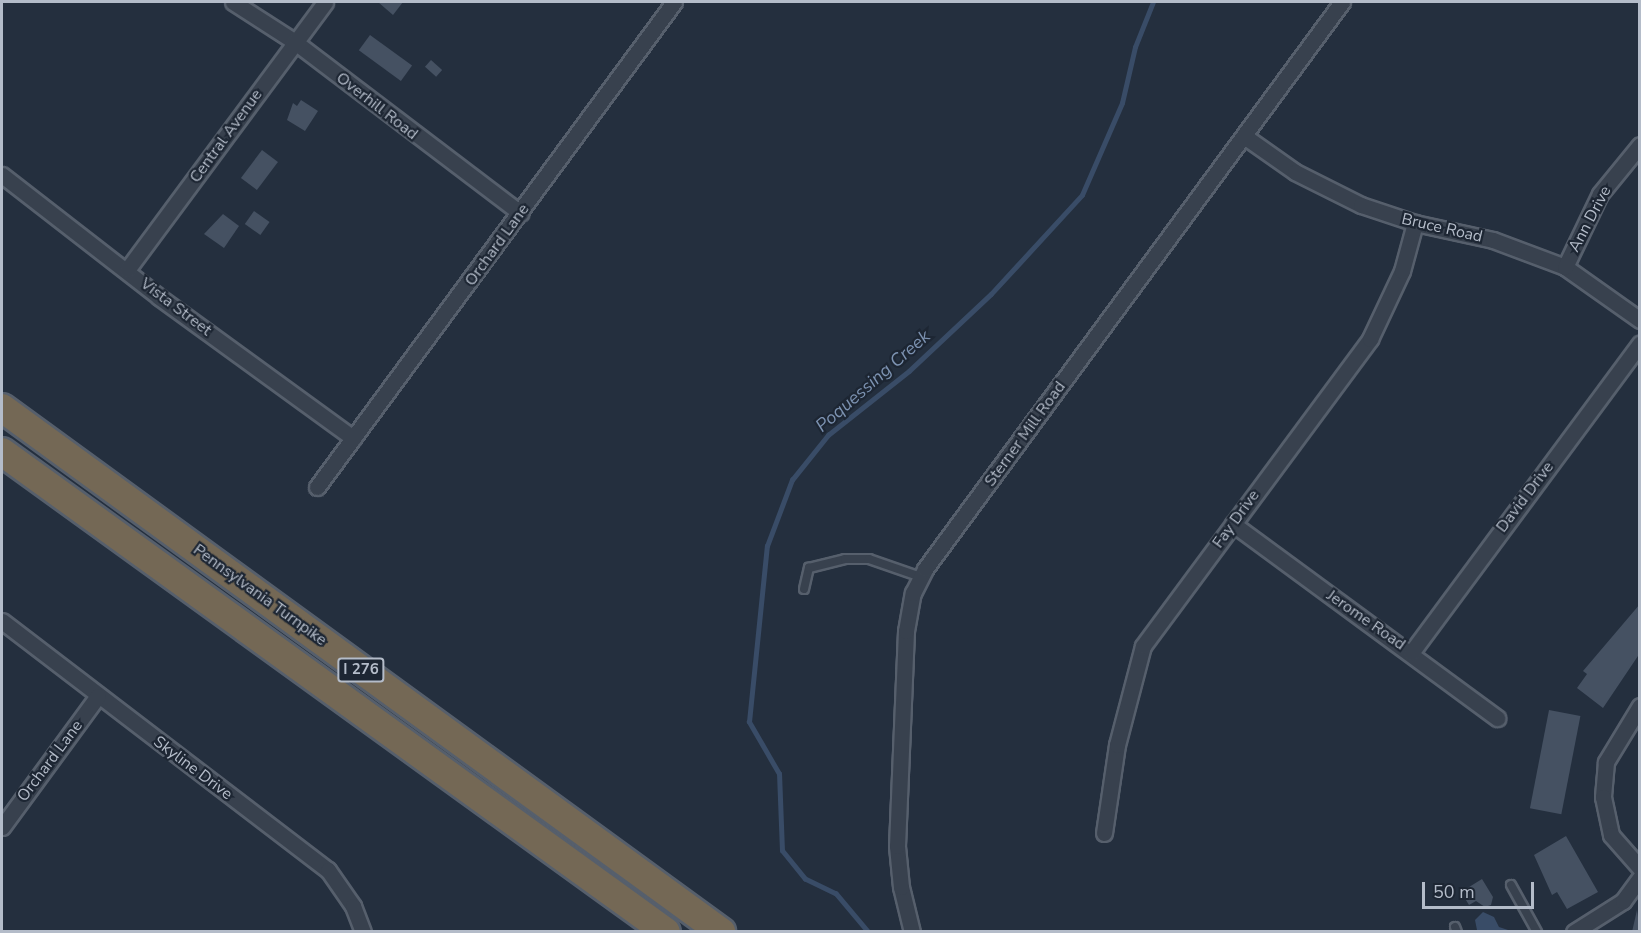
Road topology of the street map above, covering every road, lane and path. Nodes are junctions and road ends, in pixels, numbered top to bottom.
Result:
1 (233, 2) edge
2 (325, 2) edge
3 (674, 2) edge
4 (1342, 2) edge
5 (295, 42) junction
6 (1244, 136) junction
7 (1640, 145) edge
8 (2, 175) edge
9 (520, 213) junction
10 (1415, 223) junction
11 (1565, 267) junction
12 (127, 270) junction
13 (1640, 320) edge
14 (1640, 343) edge
15 (2, 408) edge
16 (353, 438) junction
17 (2, 452) edge
18 (317, 487) dead end
19 (1233, 524) junction
20 (921, 577) junction
21 (804, 589) dead end
22 (2, 621) edge
23 (1411, 653) junction
24 (98, 696) junction
25 (1640, 706) edge
26 (1497, 718) dead end
27 (2, 827) edge
28 (1104, 833) dead end
29 (1640, 868) edge
30 (1640, 878) edge
31 (1511, 885) dead end
32 (363, 932) edge
33 (666, 932) edge
34 (721, 932) edge
35 (912, 932) edge
36 (1537, 932) edge
37 (1574, 932) edge

1 - 5 street, Overhill Road
2 - 5 street, Central Avenue
3 - 9 street, Orchard Lane
4 - 6 street, Sterner Mill Road
5 - 9 street, Overhill Road
5 - 12 street, Central Avenue
6 - 10 street, Bruce Road
6 - 20 street, Sterner Mill Road
7 - 11 street, Ann Drive
8 - 12 street, Vista Street
9 - 16 street, Orchard Lane
10 - 11 street, Bruce Road
10 - 19 street, Fay Drive
11 - 13 street, Bruce Road
12 - 16 street, Vista Street
14 - 23 street, David Drive
15 - 34 highway, Pennsylvania Turnpike / I 276
16 - 18 street, Orchard Lane
17 - 33 highway, I 276
19 - 23 street, Jerome Road
19 - 28 street, Fay Drive
20 - 21 lane
20 - 35 street, Sterner Mill Road
22 - 24 street, Skyline Drive
23 - 26 street, Jerome Road
24 - 27 street, Orchard Lane
24 - 32 street, Skyline Drive
25 - 29 street
30 - 37 street
31 - 36 lane

